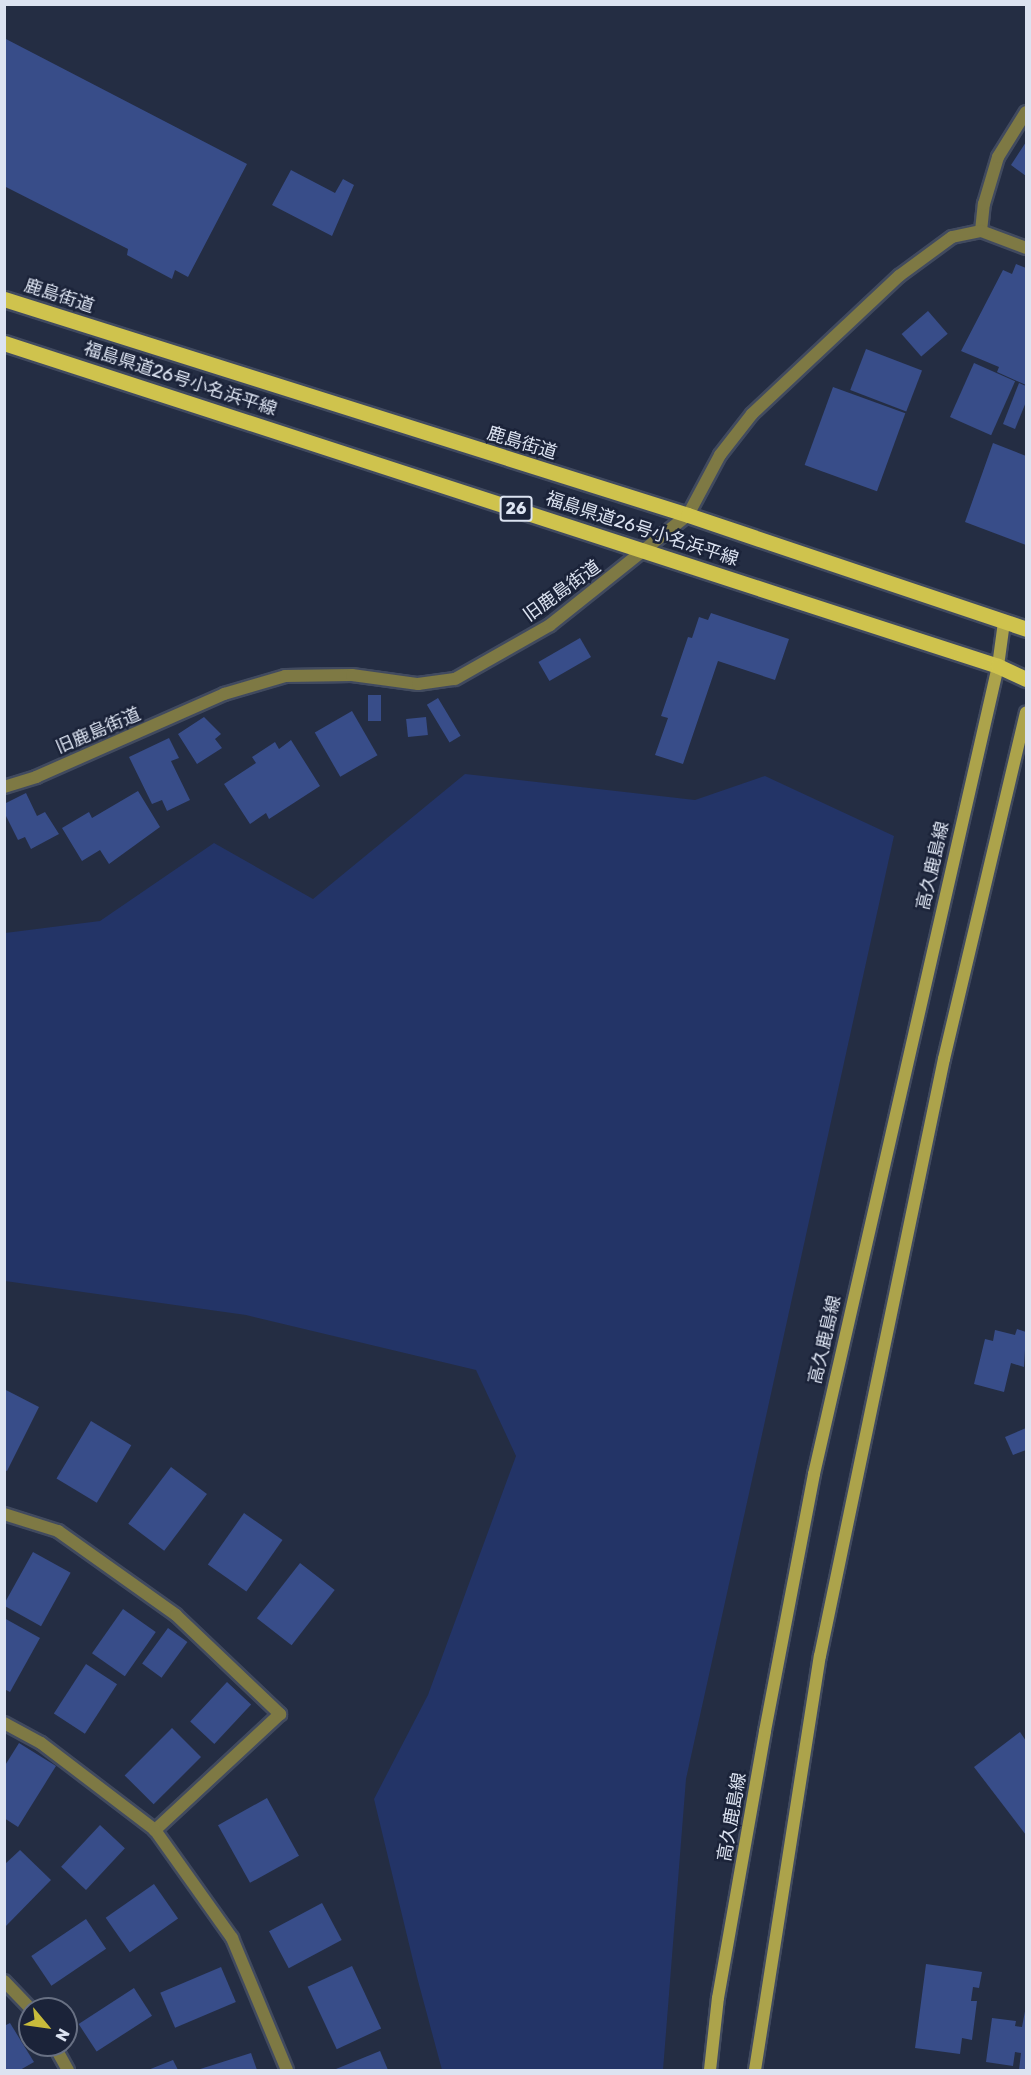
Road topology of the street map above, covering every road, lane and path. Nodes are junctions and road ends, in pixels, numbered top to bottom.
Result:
1 (1026, 112) edge
2 (981, 231) junction
3 (1026, 248) edge
4 (4, 299) edge
5 (4, 343) edge
6 (688, 515) junction
7 (645, 550) junction
8 (1004, 622) junction
9 (1026, 629) edge
10 (998, 666) junction
11 (1026, 679) edge
12 (1026, 713) edge
13 (4, 787) edge
14 (4, 1514) edge
15 (4, 1723) edge
16 (155, 1830) junction
17 (4, 1981) edge
18 (19, 1997) edge
19 (287, 2070) edge
20 (710, 2070) edge
21 (755, 2070) edge

1 - 2 street
2 - 3 street
2 - 6 street, 旧鹿島街道
4 - 6 main road, 鹿島街道
5 - 7 main road, 福島県道26号小名浜平線 / 26
6 - 7 street, 旧鹿島街道
6 - 8 main road, 鹿島街道
7 - 10 main road, 福島県道26号小名浜平線 / 26
7 - 13 street, 旧鹿島街道
8 - 9 main road, 鹿島街道
8 - 10 main road, 高久鹿島線
10 - 11 main road, 福島県道26号小名浜平線 / 26
10 - 20 main road, 高久鹿島線
12 - 21 main road
14 - 16 street
15 - 16 street
16 - 19 street
17 - 18 street

